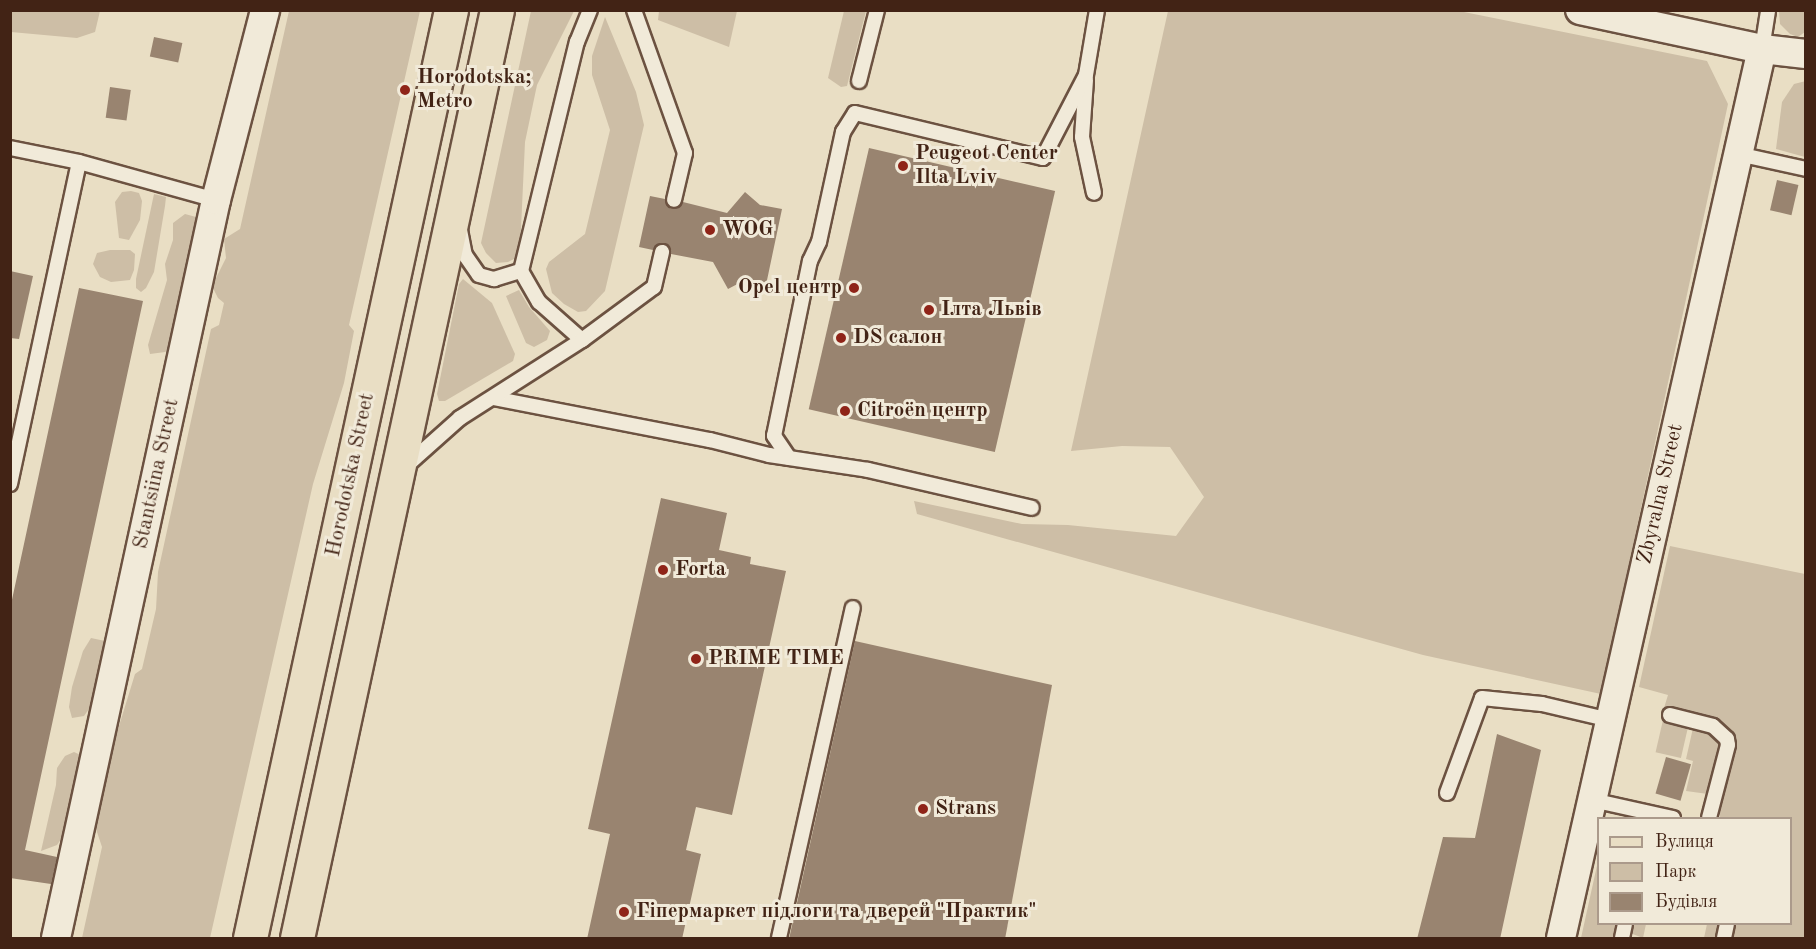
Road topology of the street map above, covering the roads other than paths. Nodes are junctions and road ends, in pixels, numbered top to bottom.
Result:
1 (265, 10) edge
2 (451, 10) edge
3 (497, 10) edge
4 (590, 10) edge
5 (877, 10) edge
6 (1097, 10) edge
7 (1580, 10) edge
8 (1768, 10) edge
9 (632, 12) edge
10 (1762, 49) junction
11 (1806, 54) edge
12 (1086, 75) junction
13 (859, 81) dead end
14 (10, 148) edge
15 (1738, 154) junction
16 (79, 162) junction
17 (1806, 169) edge
18 (1094, 193) dead end
19 (457, 197) junction
20 (216, 200) junction
21 (674, 200) dead end
22 (662, 252) dead end
23 (521, 271) junction
24 (582, 340) junction
25 (493, 398) junction
26 (789, 458) junction
27 (397, 475) junction
28 (10, 484) edge
29 (1032, 508) dead end
30 (853, 608) dead end
31 (1670, 715) dead end
32 (1610, 720) junction
33 (1447, 794) dead end
34 (1592, 800) junction
35 (1650, 816) edge
36 (1710, 817) edge
37 (304, 933) edge
38 (56, 939) edge
39 (250, 939) edge
40 (778, 939) edge
41 (1561, 939) edge

1 - 20 street, Stantsiina Street
2 - 39 main road, Horodotska Street
3 - 19 main road
4 - 23 lane
5 - 13 lane
6 - 12 lane
7 - 10 street
8 - 10 lane
9 - 21 lane
10 - 11 street
10 - 15 street, Zbyralna Street
12 - 18 lane
12 - 26 lane
14 - 16 lane
15 - 17 lane
15 - 32 street, Zbyralna Street
16 - 20 lane
16 - 28 lane
19 - 23 lane
19 - 27 main road
20 - 38 street, Stantsiina Street
22 - 24 lane
23 - 24 lane
24 - 25 lane
25 - 26 lane
25 - 27 lane
26 - 29 lane
27 - 37 main road
30 - 40 lane
31 - 36 lane
32 - 33 lane
32 - 34 street, Zbyralna Street
34 - 35 lane
34 - 41 street, Zbyralna Street

